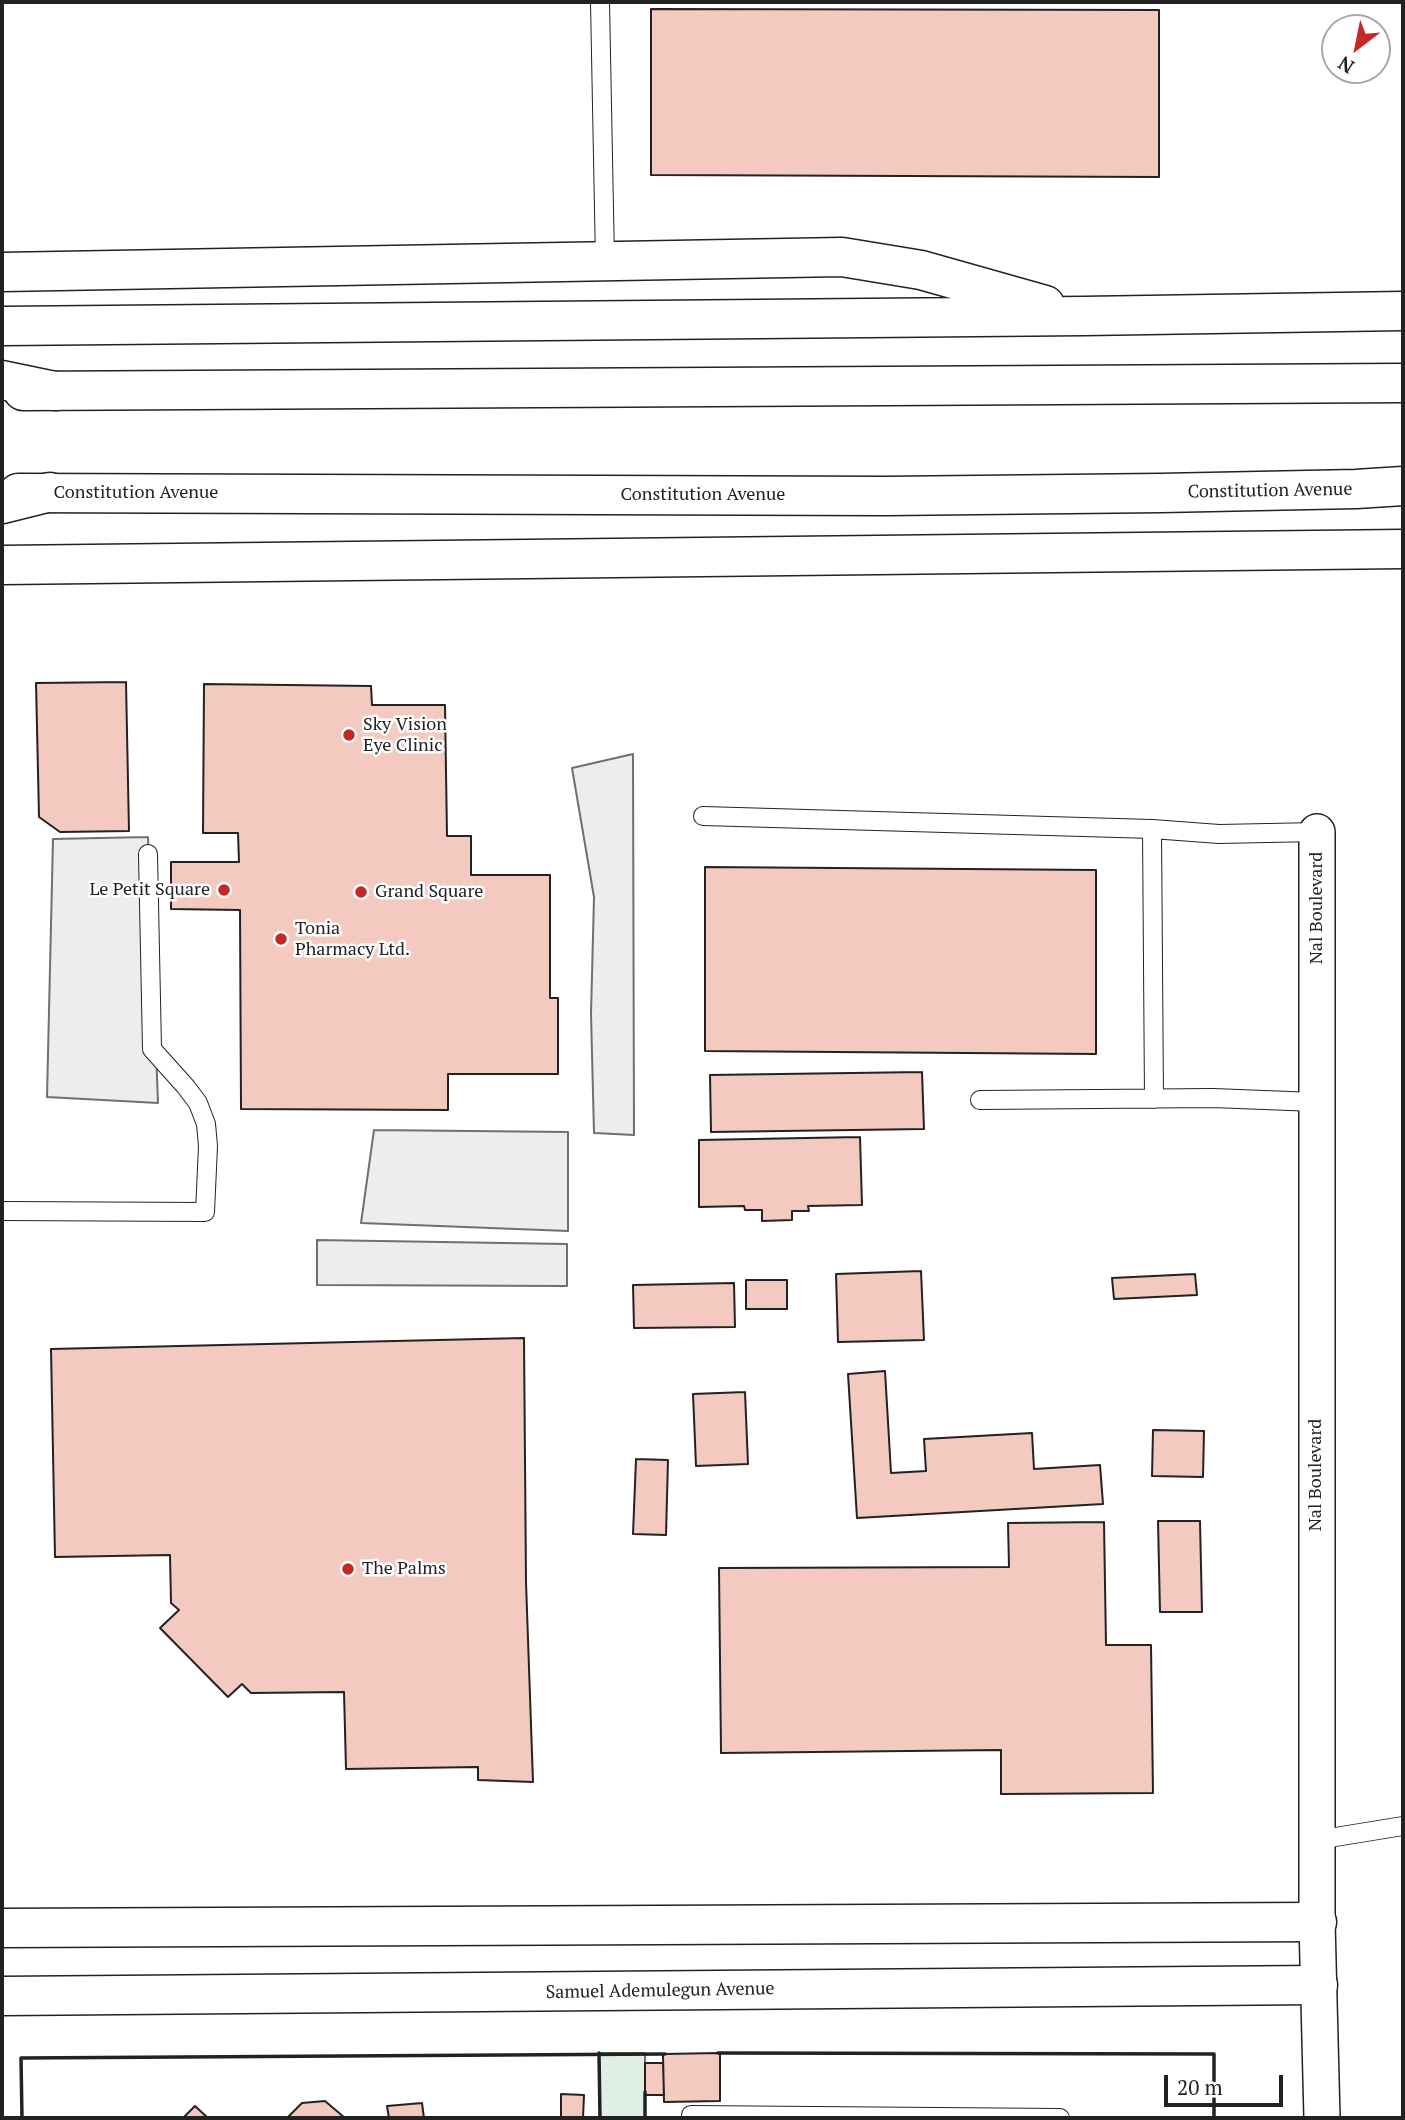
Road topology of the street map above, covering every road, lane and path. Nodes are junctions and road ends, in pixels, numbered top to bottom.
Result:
1 (600, 2) edge
2 (605, 261) junction
3 (2, 272) edge
4 (1403, 311) edge
5 (1084, 316) junction
6 (17, 325) edge
7 (2, 380) edge
8 (1403, 383) edge
9 (2, 391) edge
10 (55, 391) junction
11 (1403, 486) edge
12 (50, 492) junction
13 (2, 494) edge
14 (2, 504) edge
15 (1403, 549) edge
16 (2, 565) edge
17 (703, 816) dead end
18 (1152, 829) junction
19 (1317, 831) joint
20 (148, 853) dead end
21 (1154, 1099) junction
22 (981, 1100) dead end
23 (1315, 1102) junction
24 (2, 1212) edge
25 (1403, 1826) edge
26 (1317, 1840) junction
27 (1317, 1922) junction
28 (2, 1928) edge
29 (1318, 1985) junction
30 (2, 1996) edge
31 (691, 2115) dead end
32 (1060, 2118) edge
33 (1322, 2118) edge

1 - 2 lane
2 - 3 main road
2 - 5 main road
4 - 5 main road
5 - 6 main road
7 - 10 main road
8 - 10 main road
9 - 10 main road
11 - 12 main road, Constitution Avenue
12 - 13 main road, Constitution Avenue
12 - 14 main road
15 - 16 main road
17 - 18 lane
18 - 19 lane
18 - 21 lane
19 - 23 street, Nal Boulevard
20 - 24 lane
21 - 22 lane
21 - 23 lane
23 - 26 street, Nal Boulevard
25 - 26 lane
26 - 27 street, Nal Boulevard
27 - 28 main road
27 - 29 street, Nal Boulevard
29 - 30 main road, Samuel Ademulegun Avenue
29 - 33 street, Nal Boulevard
31 - 32 lane

